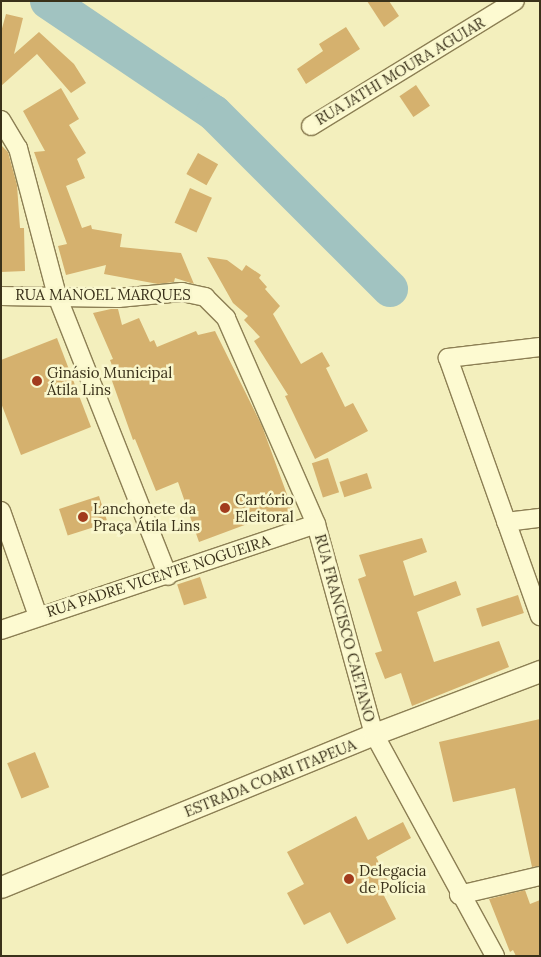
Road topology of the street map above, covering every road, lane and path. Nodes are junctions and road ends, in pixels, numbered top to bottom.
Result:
1 (515, 1) edge
2 (1, 120) edge
3 (311, 126) dead end
4 (1, 296) edge
5 (57, 296) junction
6 (205, 297) joint
7 (540, 348) edge
8 (1, 511) edge
9 (540, 518) edge
10 (506, 522) junction
11 (316, 524) junction
12 (168, 576) junction
13 (38, 616) junction
14 (540, 616) edge
15 (1, 630) edge
16 (540, 672) edge
17 (374, 734) junction
18 (540, 876) edge
19 (1, 887) edge
20 (459, 895) junction
21 (495, 956) edge

1 - 3 street, RUA JATHI MOURA AGUIAR
2 - 5 street
4 - 5 street, RUA MANOEL MARQUES
5 - 6 street, RUA MANOEL MARQUES
5 - 12 street
6 - 11 street, RUA FRANCISCO CAETANO
7 - 10 street
8 - 13 street
9 - 10 street
10 - 14 street
11 - 12 street, RUA PADRE VICENTE NOGUEIRA
11 - 17 street, RUA FRANCISCO CAETANO
12 - 13 street, RUA PADRE VICENTE NOGUEIRA
13 - 15 street, RUA PADRE VICENTE NOGUEIRA
16 - 17 street, ESTRADA COARI ITAPEUA
17 - 19 street, ESTRADA COARI ITAPEUA
17 - 20 street, RUA FRANCISCO CAETANO
18 - 20 street
20 - 21 street, RUA FRANCISCO CAETANO

